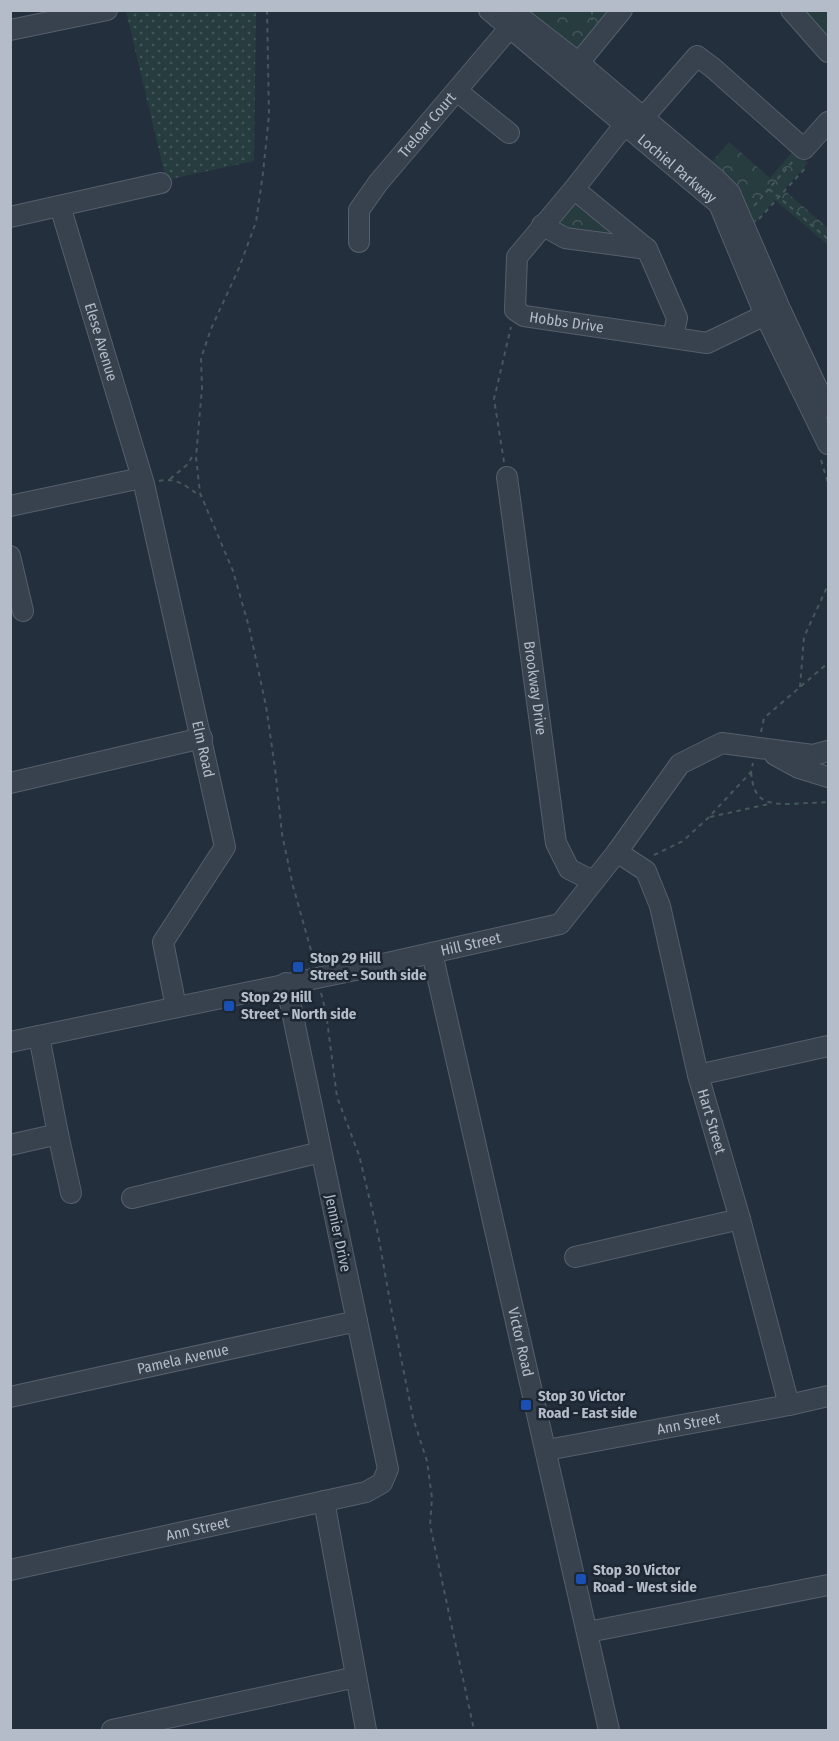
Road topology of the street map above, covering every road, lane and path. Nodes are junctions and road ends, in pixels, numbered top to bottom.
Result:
1 (107, 10) edge
2 (267, 10) edge
3 (489, 10) edge
4 (622, 10) edge
5 (791, 10) edge
6 (513, 19) edge
7 (10, 30) edge
8 (828, 52) edge
9 (573, 69) junction
10 (457, 91) junction
11 (634, 121) junction
12 (828, 122) edge
13 (509, 133) dead end
14 (805, 158) junction
15 (161, 183) dead end
16 (769, 188) junction
17 (574, 189) junction
18 (778, 197) junction
19 (60, 206) junction
20 (10, 217) edge
21 (542, 225) junction
22 (744, 227) junction
23 (828, 239) edge
24 (359, 242) dead end
25 (647, 249) junction
26 (515, 310) junction
27 (773, 313) junction
28 (673, 337) junction
29 (816, 387) edge
30 (828, 413) edge
31 (828, 444) edge
32 (196, 450) junction
33 (507, 477) joint
34 (170, 479) junction
35 (142, 481) junction
36 (202, 497) junction
37 (10, 506) edge
38 (10, 556) edge
39 (828, 585) edge
40 (23, 610) dead end
41 (828, 663) edge
42 (800, 687) junction
43 (202, 738) junction
44 (759, 750) junction
45 (828, 751) edge
46 (751, 772) junction
47 (828, 777) edge
48 (10, 783) edge
49 (828, 802) edge
50 (769, 804) junction
51 (708, 818) junction
52 (617, 852) junction
53 (636, 864) junction
54 (593, 881) junction
55 (432, 953) junction
56 (316, 977) junction
57 (286, 983) junction
58 (176, 1007) junction
59 (39, 1036) junction
60 (10, 1042) edge
61 (828, 1046) edge
62 (698, 1075) junction
63 (58, 1134) junction
64 (10, 1145) edge
65 (321, 1152) junction
66 (71, 1193) dead end
67 (132, 1198) dead end
68 (741, 1219) junction
69 (575, 1257) dead end
70 (357, 1321) junction
71 (828, 1396) edge
72 (10, 1397) edge
73 (789, 1406) junction
74 (547, 1449) junction
75 (382, 1483) joint
76 (324, 1501) junction
77 (10, 1570) edge
78 (828, 1585) edge
79 (588, 1632) junction
80 (356, 1677) junction
81 (112, 1731) edge
82 (366, 1731) edge
83 (474, 1731) edge
84 (609, 1731) edge

1 - 7 street
2 - 32 path
3 - 6 street, Lochiel Parkway
4 - 9 street
5 - 8 street
6 - 9 street, Lochiel Parkway
6 - 10 street, Treloar Court
9 - 11 street, Lochiel Parkway
10 - 13 street
10 - 24 street, Treloar Court
11 - 14 street, Hobbs Drive
11 - 17 street, Hobbs Drive
11 - 22 street, Lochiel Parkway
11 - 27 street, Lochiel Parkway
12 - 14 street
14 - 16 path
14 - 18 path
15 - 19 street
16 - 18 path
16 - 22 path
17 - 21 street, Hobbs Drive
17 - 25 street
18 - 22 path
18 - 23 path
19 - 20 street
19 - 35 street, Elese Avenue
21 - 25 street
21 - 26 street, Hobbs Drive
22 - 27 street, Lochiel Parkway
25 - 28 street
26 - 28 street, Hobbs Drive
26 - 33 path
27 - 28 street, Hobbs Drive
27 - 29 street, Lochiel Parkway
29 - 30 street, Lochiel Parkway
29 - 31 street, Lochiel Parkway
32 - 34 path
32 - 36 path
33 - 54 street, Brookway Drive
34 - 35 path
34 - 36 path
35 - 37 street
35 - 43 street, Elm Road
36 - 56 path
38 - 40 street
39 - 42 path
41 - 42 path
42 - 44 path
43 - 48 street
43 - 58 street, Elm Road
44 - 45 street
44 - 46 path
44 - 47 street
44 - 52 street
46 - 50 path
46 - 51 path
49 - 50 path
50 - 51 path
51 - 53 path
52 - 53 street, Hart Street
52 - 54 street, Hill Street
53 - 62 street, Hart Street
54 - 55 street, Hill Street
55 - 56 street, Hill Street
55 - 74 street, Victor Road
56 - 57 street, Hill Street
56 - 83 path
57 - 58 street, Hill Street
57 - 65 street, Jennier Drive
58 - 59 street, Hill Street
59 - 60 street, Hill Street
59 - 63 street
61 - 62 street
62 - 68 street, Hart Street
63 - 64 street
63 - 66 street
65 - 67 street
65 - 70 street, Jennier Drive
68 - 69 street
68 - 73 street, Hart Street
70 - 72 street, Pamela Avenue
70 - 75 street, Jennier Drive
71 - 73 street, Ann Street
73 - 74 street, Ann Street
74 - 79 street, Victor Road
75 - 76 street, Ann Street
76 - 77 street, Ann Street
76 - 80 street
78 - 79 street
79 - 84 street, Victor Road
80 - 81 street
80 - 82 street

